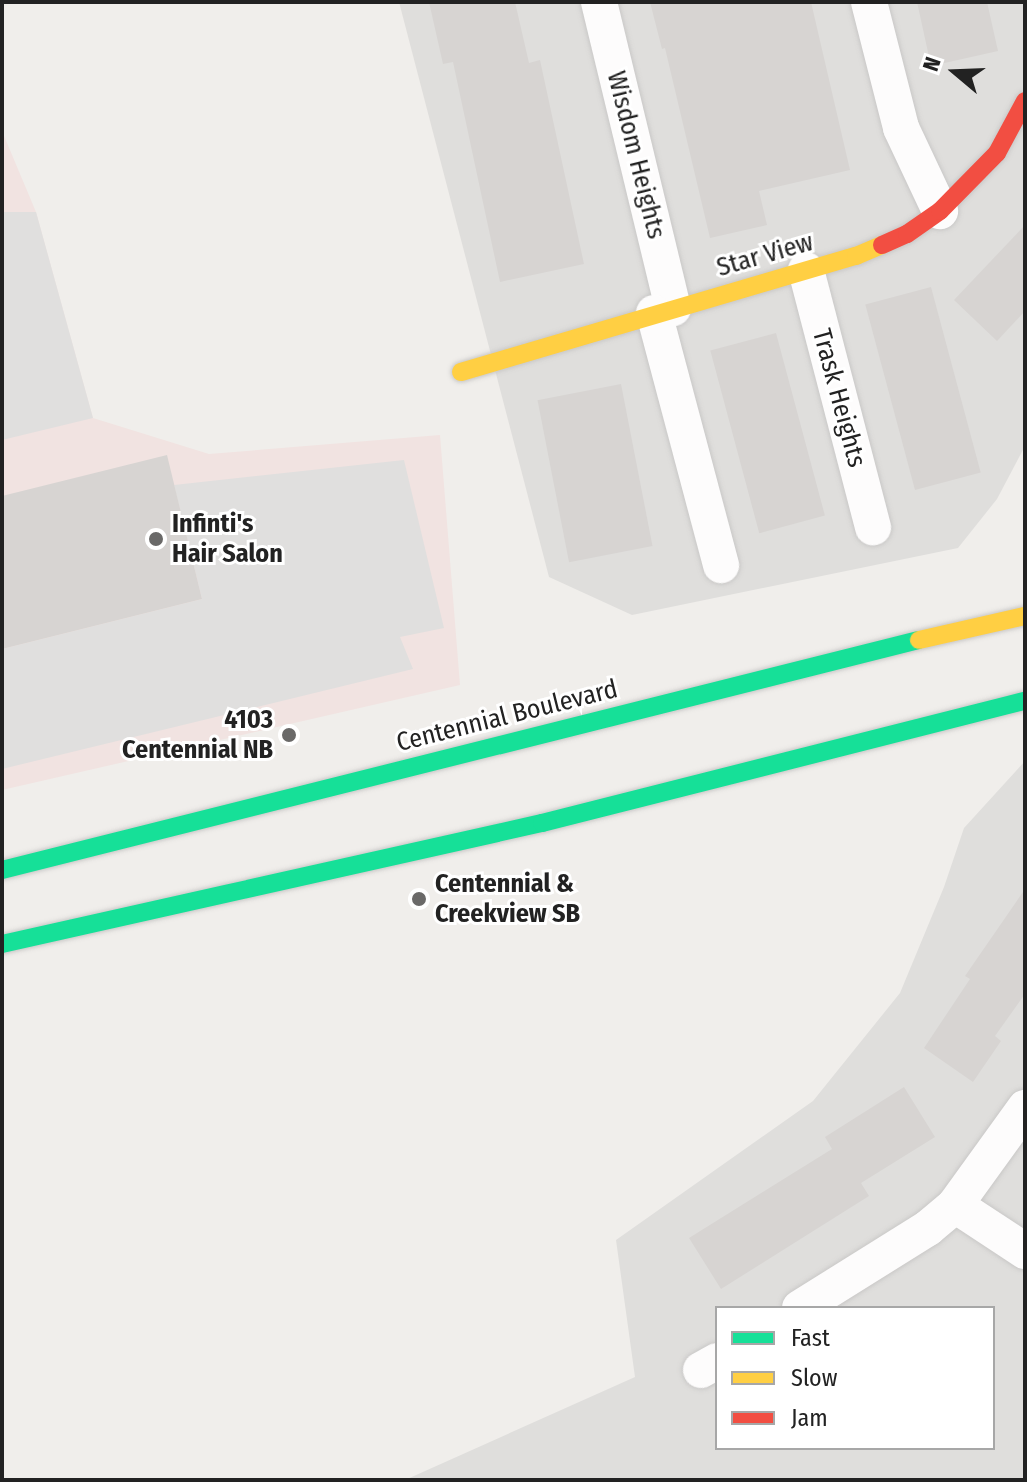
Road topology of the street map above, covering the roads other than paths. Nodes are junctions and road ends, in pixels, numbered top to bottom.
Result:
1 (599, 2) edge
2 (869, 2) edge
3 (1025, 101) edge
4 (940, 211) junction
5 (806, 270) junction
6 (663, 311) junction
7 (461, 372) dead end
8 (873, 527) dead end
9 (721, 565) dead end
10 (1025, 616) edge
11 (1025, 701) edge
12 (2, 870) edge
13 (2, 944) edge
14 (1025, 1108) edge
15 (955, 1205) junction
16 (1025, 1251) edge
17 (803, 1306) edge

1 - 6 street, Wisdom Heights
2 - 4 street
3 - 4 main road, Star View
4 - 5 main road, Star View
5 - 6 main road, Star View
5 - 8 street, Trask Heights
6 - 7 main road, Star View
6 - 9 street, Wisdom Heights
10 - 12 main road, Centennial Boulevard
11 - 13 main road
14 - 15 street
15 - 16 street
15 - 17 street

